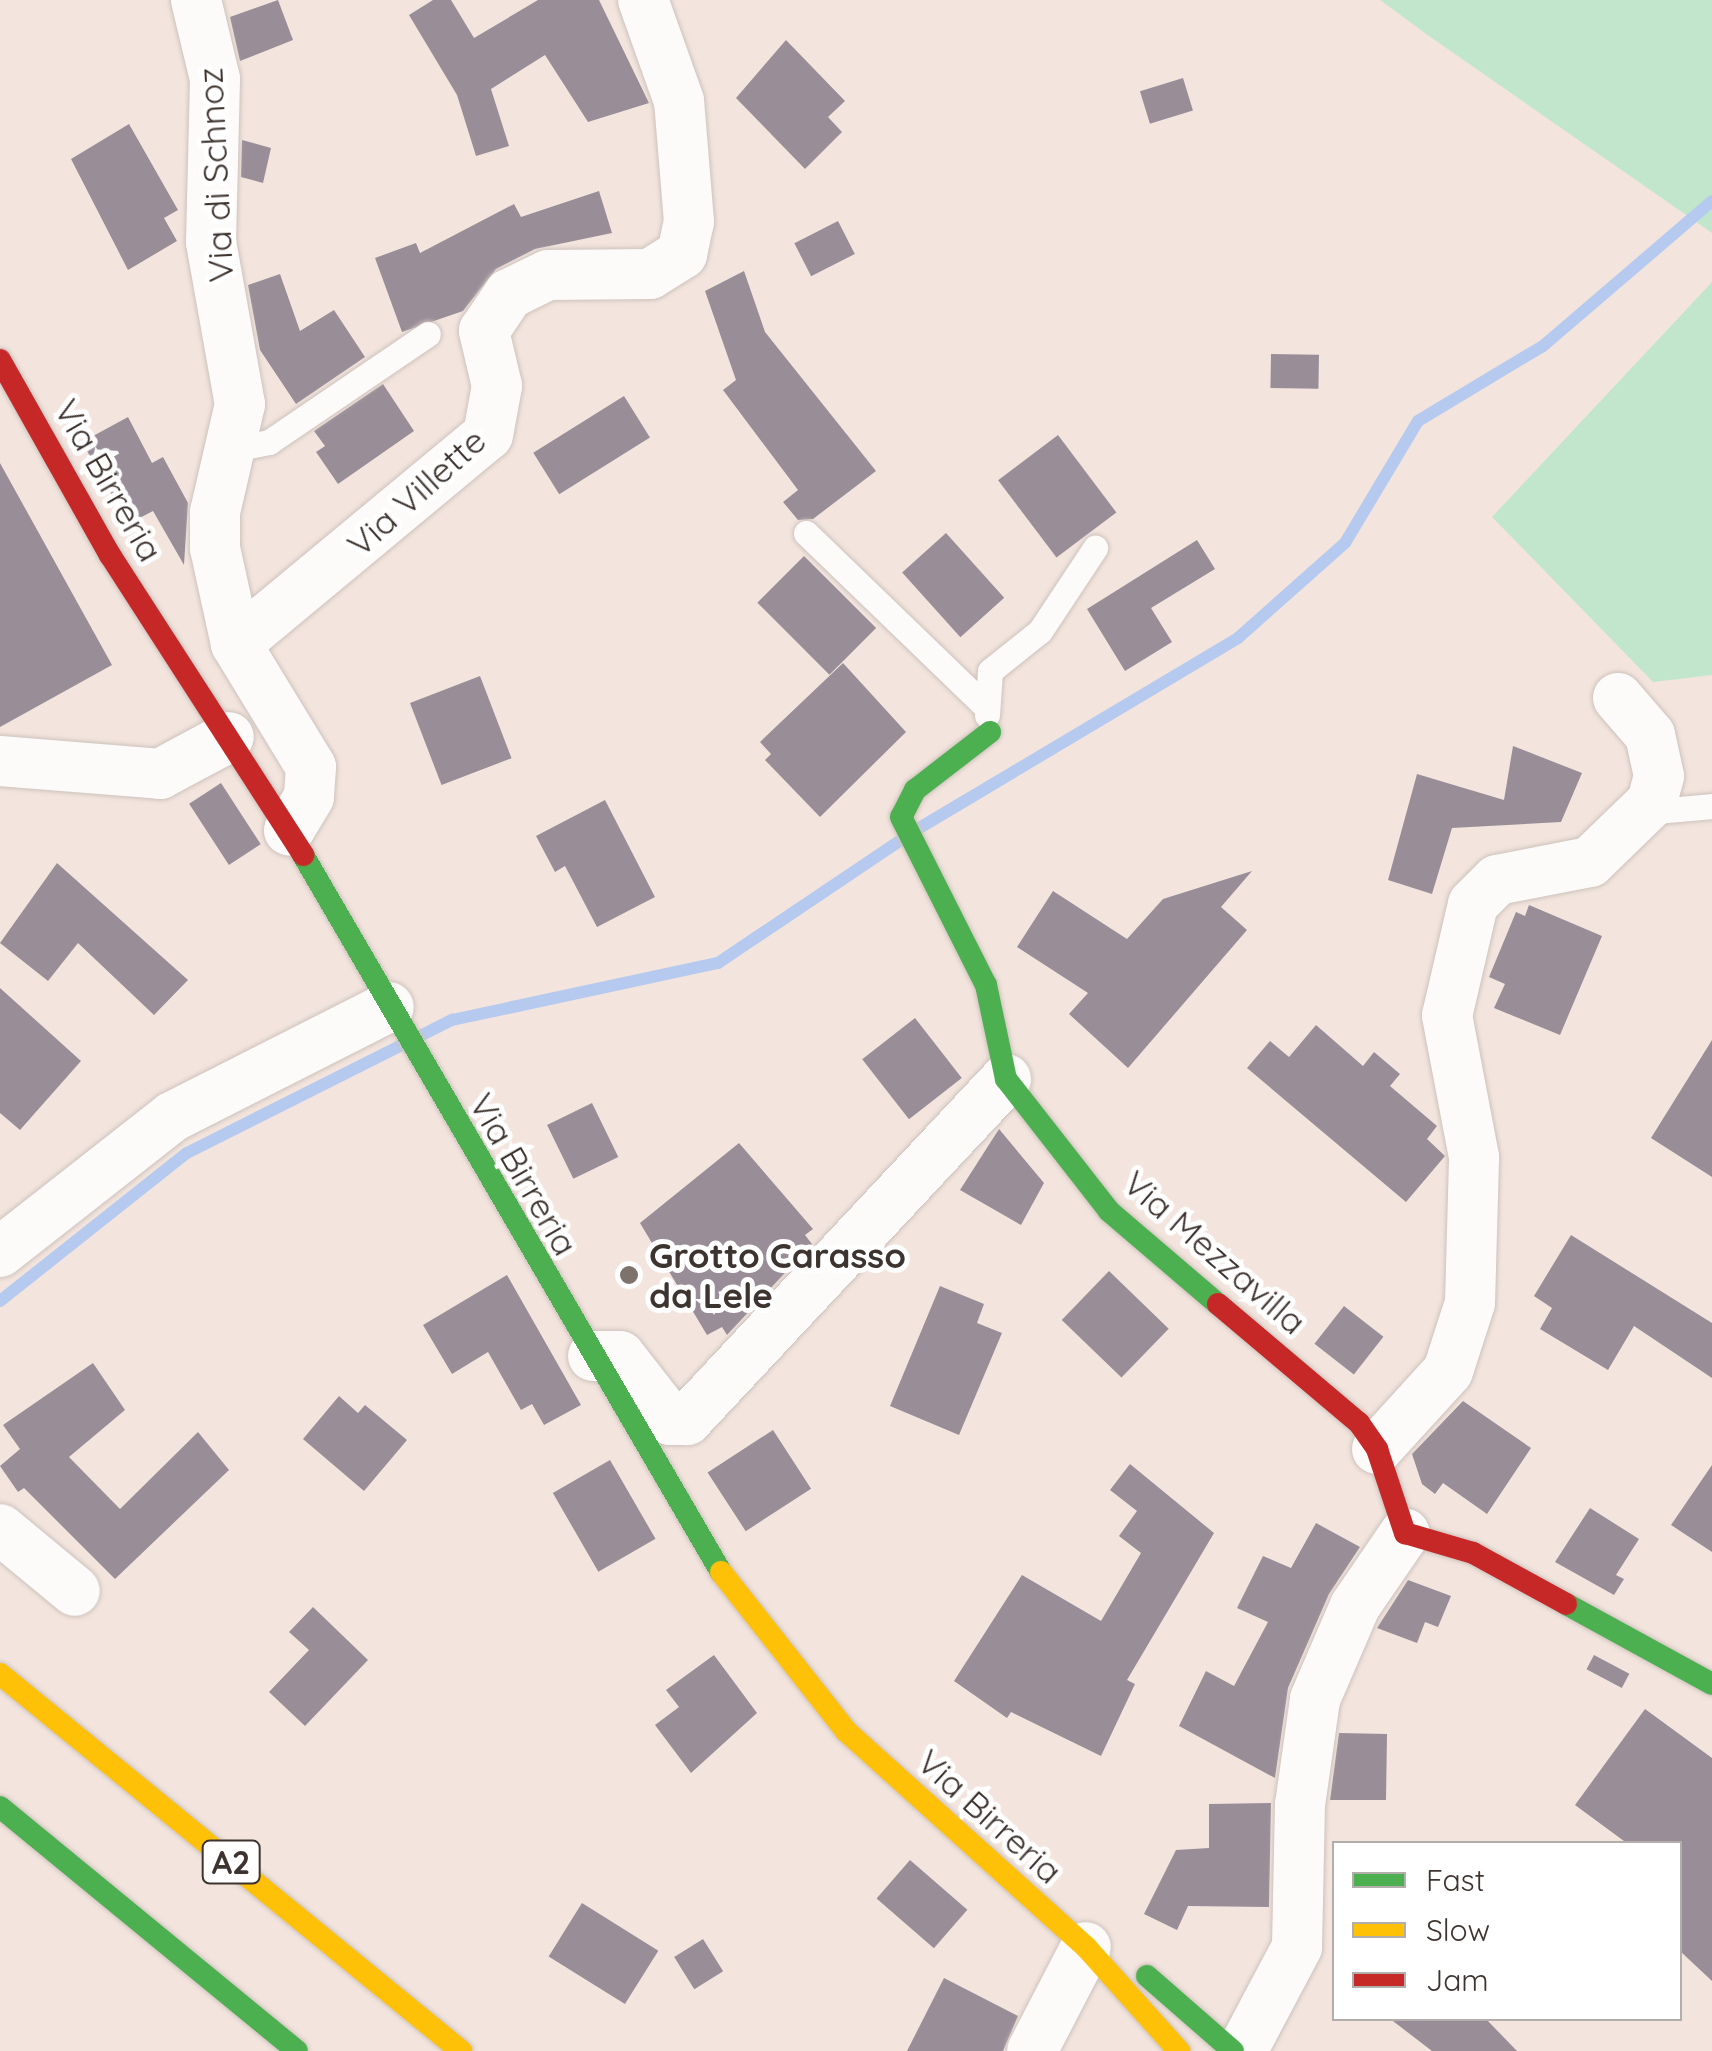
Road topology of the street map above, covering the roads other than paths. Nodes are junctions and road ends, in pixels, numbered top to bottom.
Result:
1 (196, 0) edge
2 (643, 0) edge
3 (428, 334) dead end
4 (0, 360) edge
5 (233, 449) junction
6 (806, 533) dead end
7 (1095, 548) dead end
8 (236, 644) junction
9 (1618, 698) dead end
10 (985, 706) junction
11 (990, 732) joint
12 (229, 737) junction
13 (0, 761) edge
14 (1712, 806) edge
15 (1644, 812) junction
16 (289, 830) junction
17 (394, 1016) junction
18 (1006, 1079) junction
19 (0, 1252) edge
20 (592, 1356) junction
21 (1378, 1449) junction
22 (0, 1529) edge
23 (1405, 1532) junction
24 (75, 1591) dead end
25 (0, 1674) edge
26 (1712, 1684) edge
27 (0, 1807) edge
28 (1086, 1947) junction
29 (297, 2051) edge
30 (461, 2051) edge
31 (1032, 2051) edge
32 (1178, 2051) edge
33 (1234, 2051) edge
34 (1242, 2051) edge

1 - 5 street, Via di Schnoz
2 - 8 street, Via Villette
3 - 5 lane
4 - 12 main road, Via Birreria
5 - 8 street, Via di Schnoz
6 - 10 lane
7 - 10 lane
8 - 16 street
9 - 15 street
10 - 11 lane
11 - 18 main road, Via Mezzavilla
12 - 13 street
12 - 16 main road, Via Birreria
14 - 15 lane
15 - 21 street
16 - 17 main road, Via Birreria
17 - 19 street
17 - 20 main road, Via Birreria
18 - 20 street
18 - 21 main road, Via Mezzavilla
20 - 28 main road, Via Birreria
21 - 23 main road, Via Mezzavilla
22 - 24 street
23 - 26 main road
23 - 34 street
25 - 30 main road, A2
27 - 29 main road
28 - 31 street
28 - 32 main road, Via Birreria
28 - 33 main road, Via Birreria

